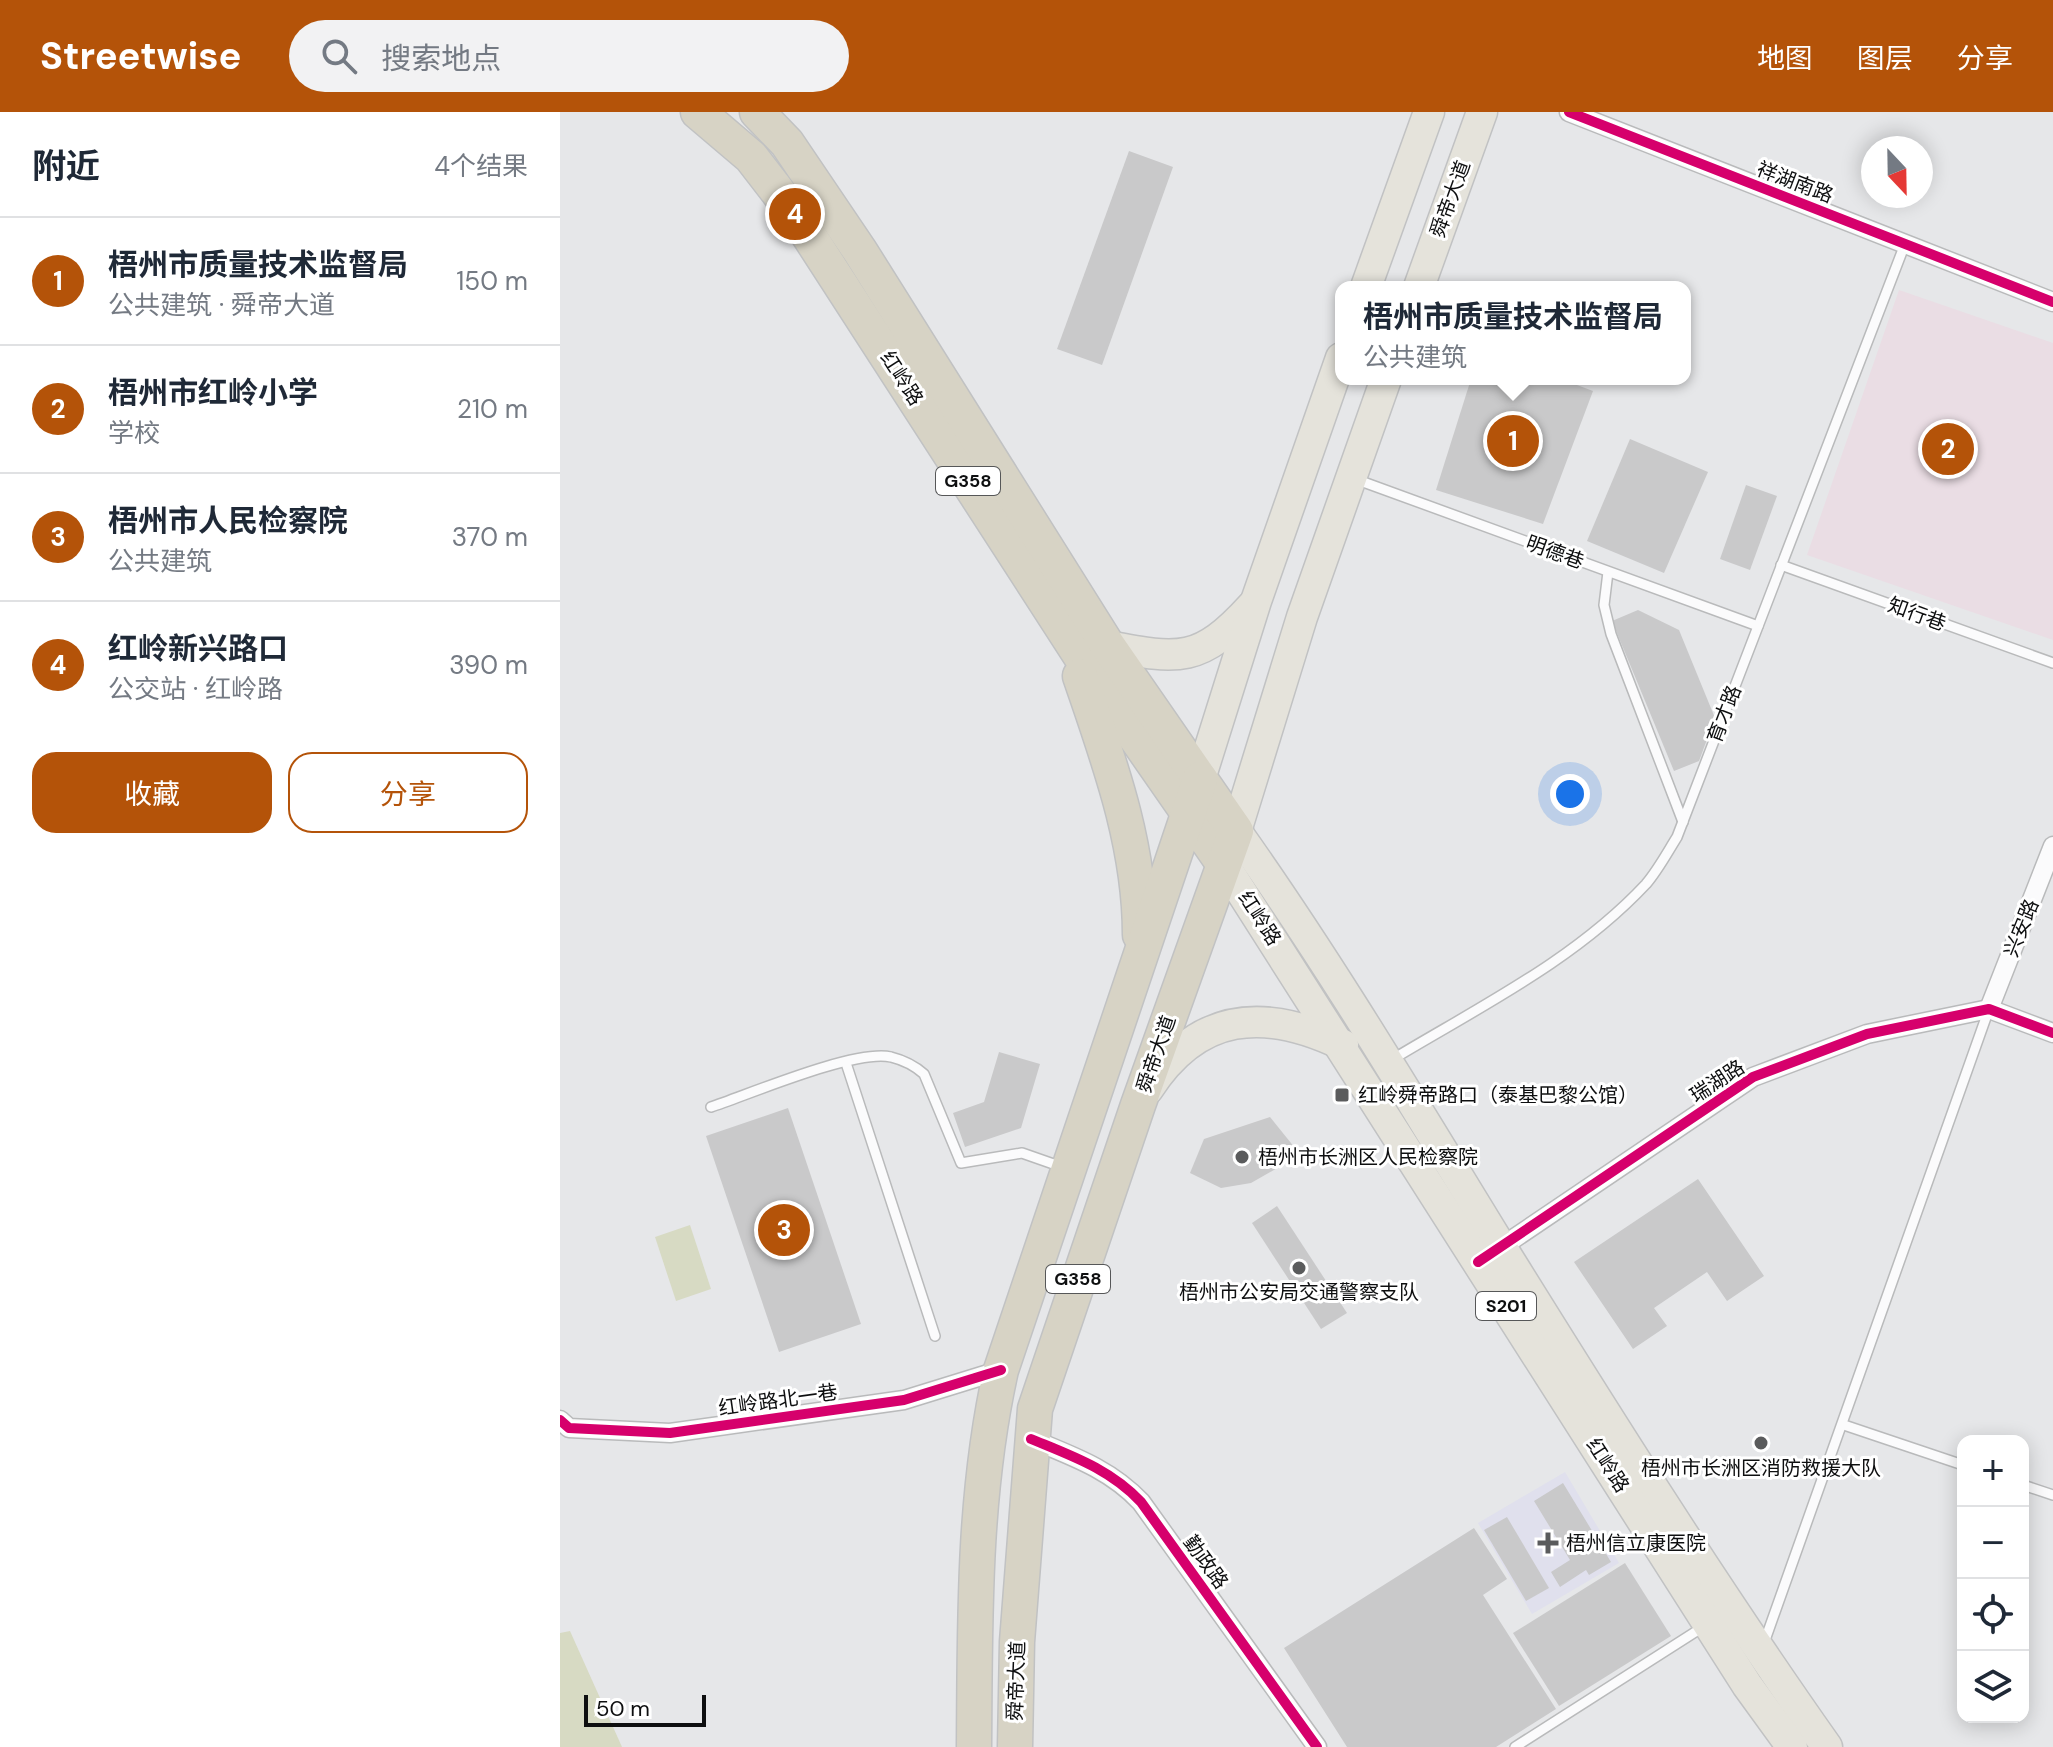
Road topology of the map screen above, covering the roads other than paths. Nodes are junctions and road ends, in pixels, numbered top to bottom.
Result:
1 (698, 112) edge
2 (757, 112) edge
3 (1429, 112) edge
4 (1482, 112) edge
5 (1569, 112) edge
6 (1905, 244) junction
7 (1368, 281) edge
8 (1421, 281) edge
9 (2053, 302) edge
10 (1335, 375) edge
11 (1384, 385) edge
12 (1352, 478) junction
13 (1781, 565) junction
14 (1608, 572) junction
15 (1256, 601) junction
16 (1758, 626) junction
17 (1065, 630) junction
18 (1108, 646) junction
19 (2053, 663) edge
20 (1200, 779) junction
21 (1187, 814) junction
22 (1683, 823) junction
23 (1236, 831) junction
24 (2053, 846) edge
25 (1223, 863) junction
26 (1140, 965) junction
27 (1989, 1009) junction
28 (2053, 1033) edge
29 (1343, 1045) junction
30 (1388, 1062) junction
31 (846, 1063) junction
32 (1138, 1105) junction
33 (711, 1107) dead end
34 (1069, 1169) junction
35 (1490, 1255) junction
36 (935, 1336) dead end
37 (1001, 1370) junction
38 (560, 1420) edge
39 (1844, 1425) junction
40 (1031, 1439) junction
41 (1957, 1463) edge
42 (2029, 1487) edge
43 (2053, 1495) edge
44 (1709, 1623) junction
45 (1760, 1653) junction
46 (974, 1747) edge
47 (1015, 1747) edge
48 (1317, 1747) edge
49 (1515, 1747) edge
50 (1792, 1747) edge
51 (1827, 1747) edge

1 - 17 highway, 红岭路 / G358
2 - 18 highway, 红岭路 / G358
3 - 7 main road
4 - 8 main road, 舜帝大道
5 - 6 street, 祥湖南路
6 - 9 street, 祥湖南路
6 - 13 lane, 育才路
10 - 15 main road
11 - 12 main road, 舜帝大道
12 - 14 lane, 明德巷
12 - 23 main road, 舜帝大道
13 - 16 lane, 育才路
13 - 19 lane, 知行巷
14 - 16 lane, 明德巷
14 - 22 lane
15 - 18 main road
15 - 20 main road
16 - 22 lane, 育才路
17 - 21 highway, 红岭路 / G358
17 - 26 highway
18 - 20 highway, 红岭路 / G358
20 - 21 highway, G358
20 - 23 highway, 红岭路 / G358
21 - 25 highway, 红岭路 / G358
21 - 26 highway, 舜帝大道 / G358
22 - 30 lane, 育才路
23 - 25 highway, 舜帝大道 / G358
23 - 30 main road, 红岭路 / S201
24 - 27 street, 兴安路
25 - 29 main road, 红岭路 / S201
25 - 32 highway, 舜帝大道 / G358
26 - 34 highway, 舜帝大道 / G358
27 - 28 street
27 - 35 street, 瑞湖路
27 - 39 lane
29 - 32 main road
29 - 35 main road, 红岭路 / S201
30 - 35 main road, 红岭路 / S201
31 - 33 lane
31 - 34 lane
31 - 36 lane
32 - 40 highway, 舜帝大道 / G358
34 - 37 highway, 舜帝大道 / G358
35 - 44 main road, 红岭路 / S201
35 - 45 main road, 红岭路 / S201
37 - 38 street, 红岭路北一巷
37 - 46 highway, 舜帝大道 / G358
39 - 41 lane
39 - 45 lane
40 - 47 highway, 舜帝大道 / G358
40 - 48 street, 勤政路
42 - 43 lane
44 - 49 lane
44 - 50 main road, 红岭路 / S201
45 - 51 main road, 红岭路 / S201

